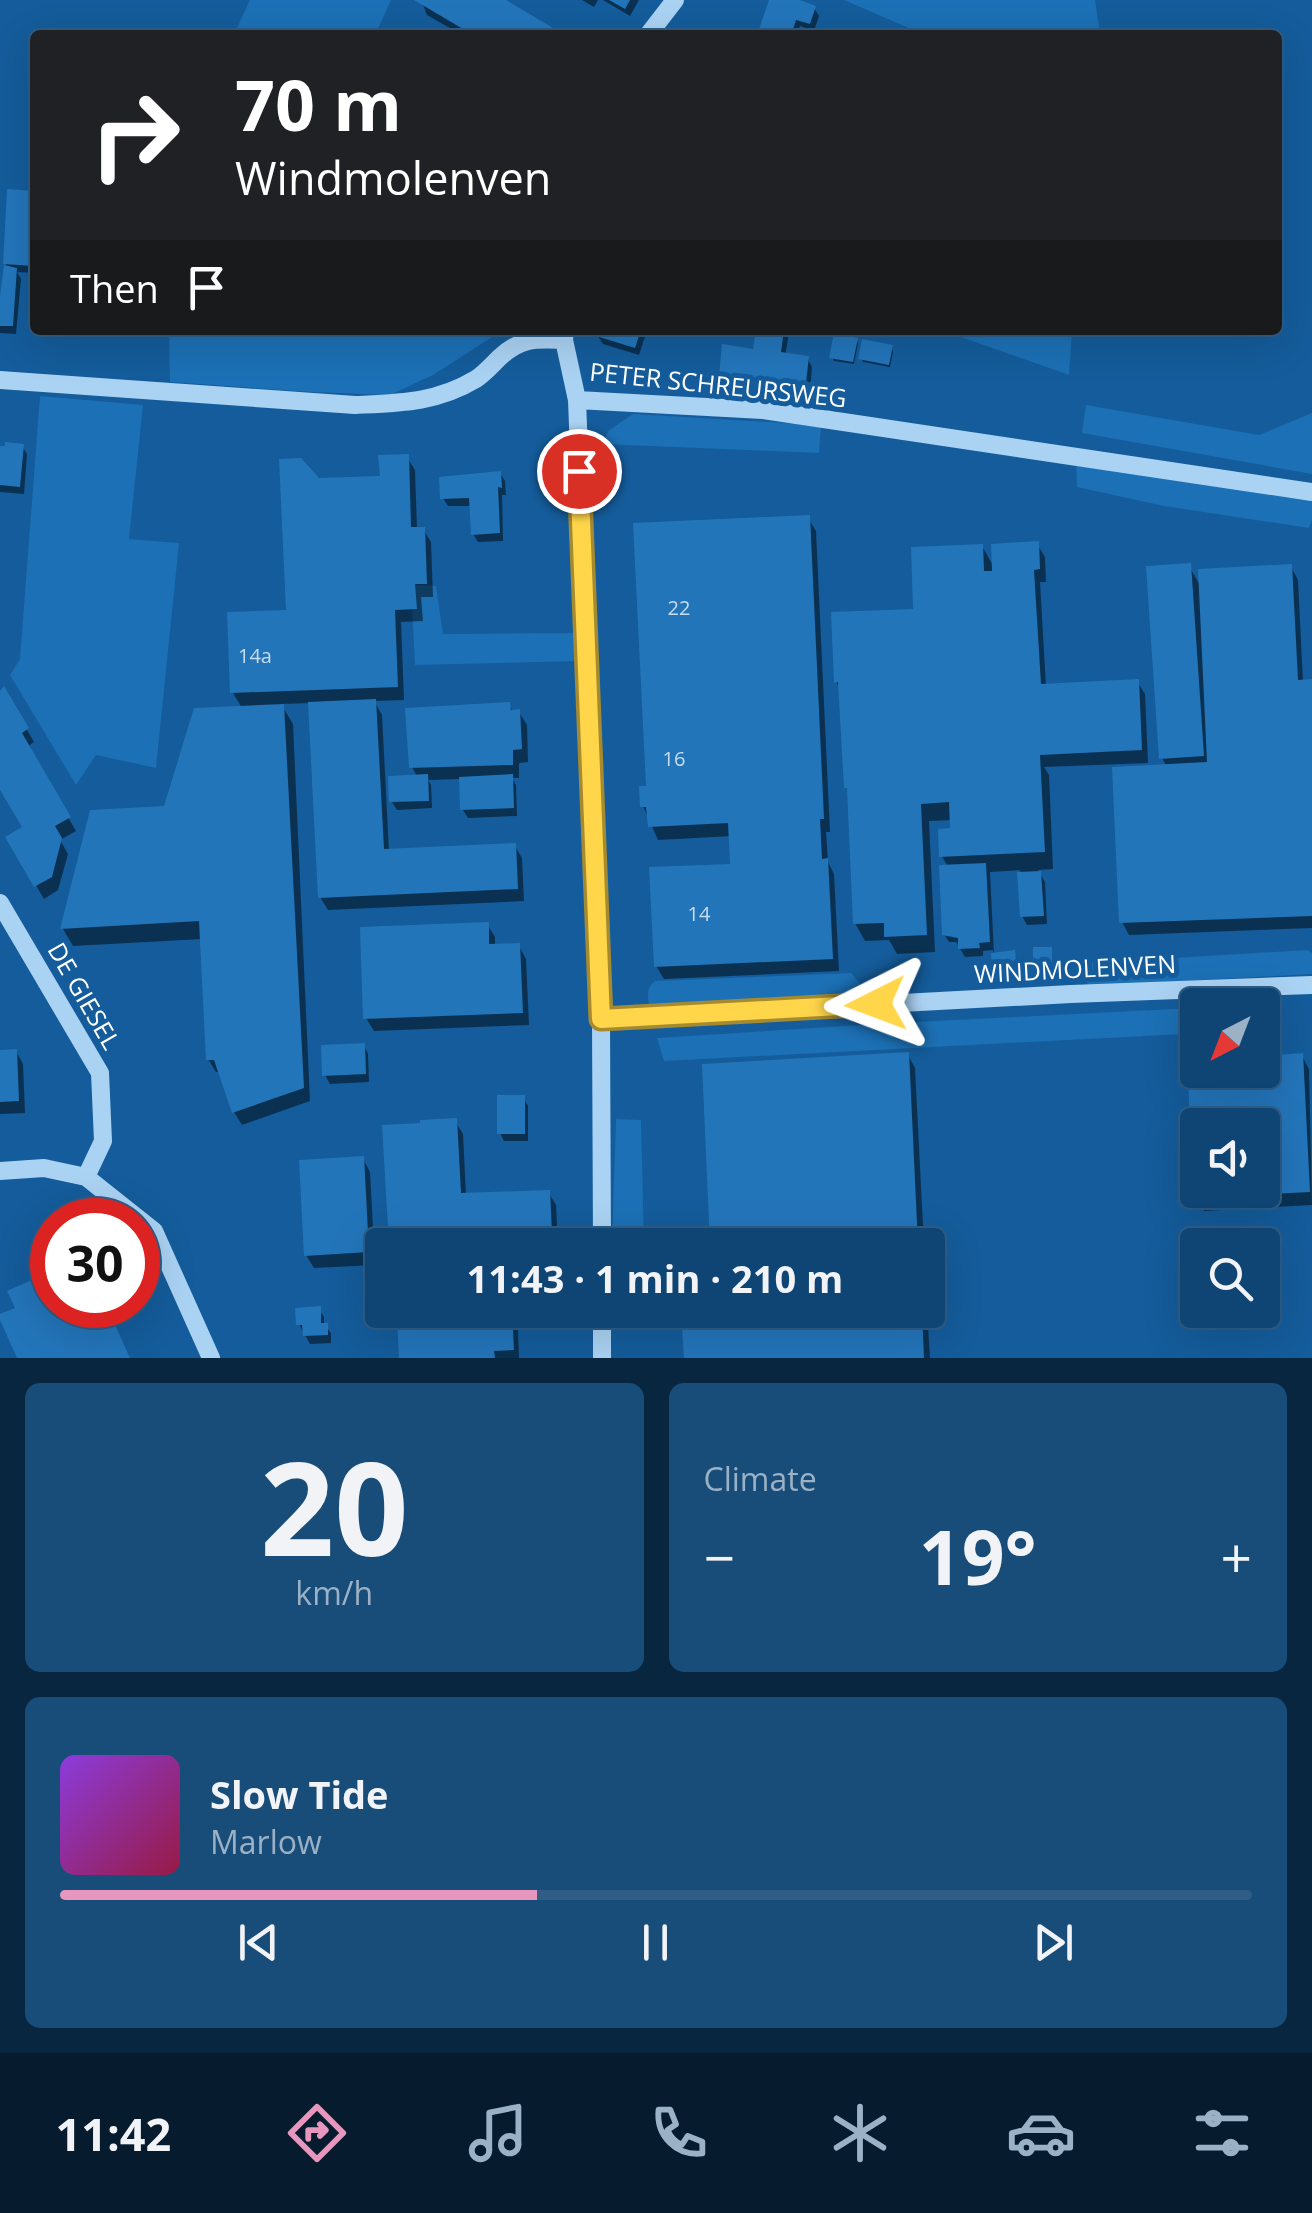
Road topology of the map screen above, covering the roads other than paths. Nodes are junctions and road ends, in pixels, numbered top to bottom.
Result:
1 (676, 0) edge
2 (652, 30) edge
3 (565, 335) edge
4 (0, 380) edge
5 (576, 400) junction
6 (1312, 492) edge
7 (0, 904) edge
8 (1312, 985) edge
9 (601, 1019) junction
10 (0, 1171) edge
11 (86, 1177) junction
12 (602, 1228) edge
13 (602, 1328) edge
14 (211, 1358) edge
15 (602, 1358) edge

1 - 2 street
3 - 4 street, PETER SCHREURSWEG
3 - 5 street, PETER SCHREURSWEG
5 - 6 street, PETER SCHREURSWEG
5 - 9 street
7 - 11 street, DE GIESEL
8 - 9 street, WINDMOLENVEN
9 - 12 street
10 - 11 street
11 - 14 street
13 - 15 street

